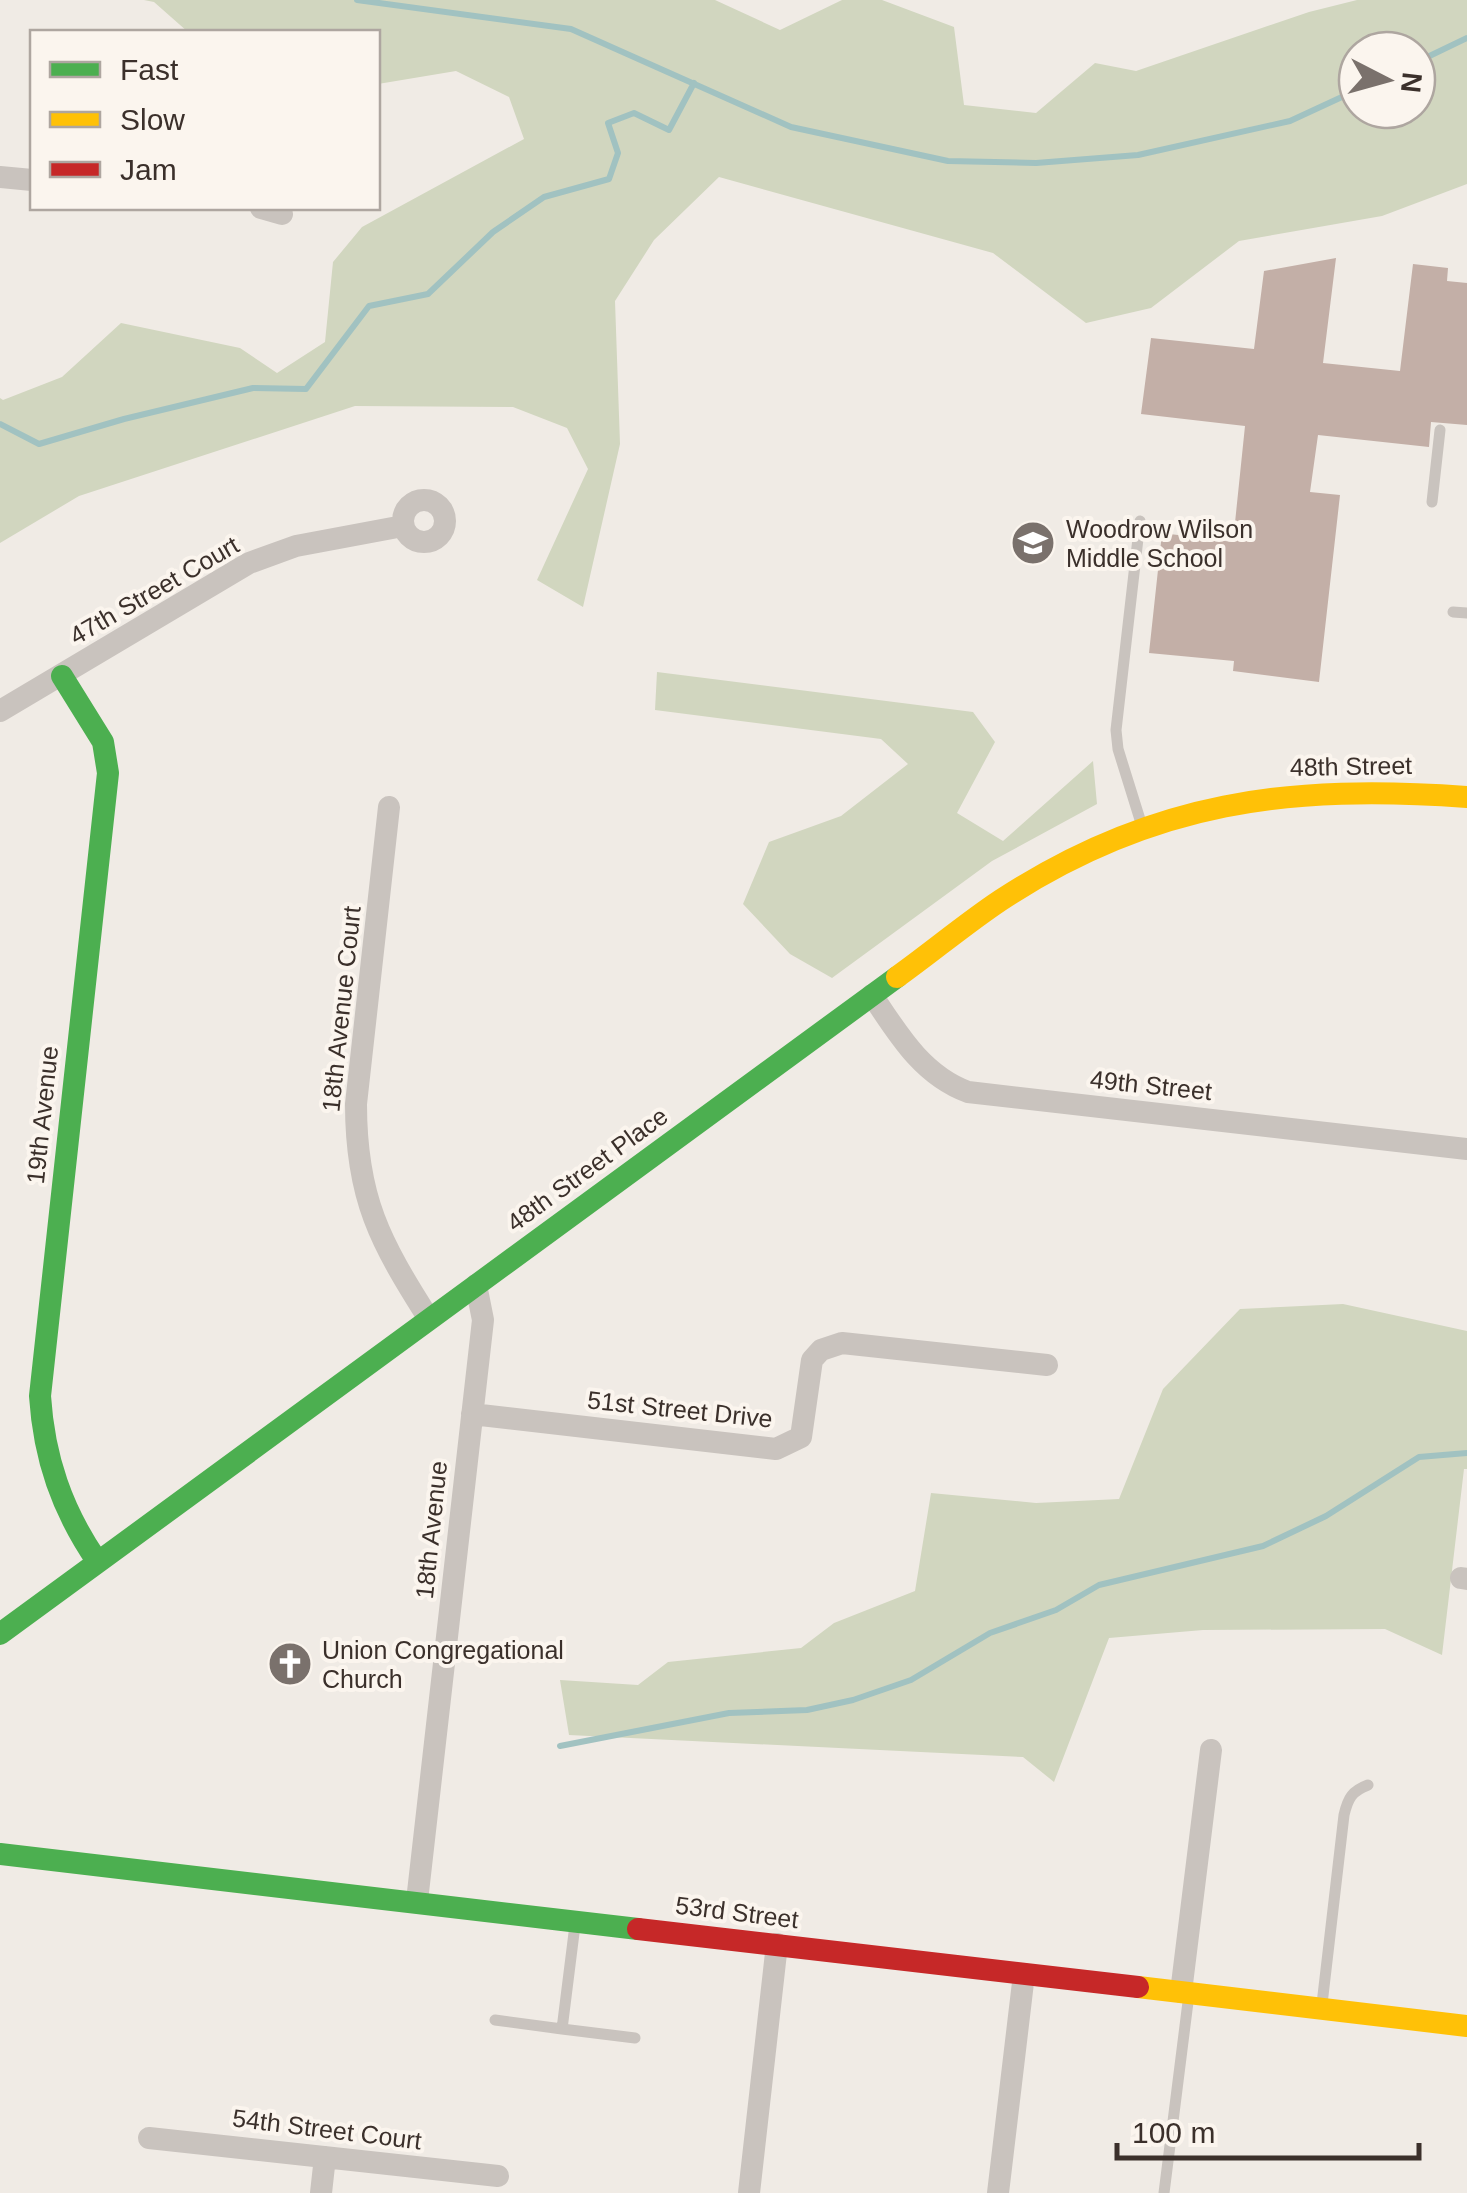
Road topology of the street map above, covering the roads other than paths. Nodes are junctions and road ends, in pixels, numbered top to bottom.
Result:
1 (0, 176) edge
2 (30, 180) edge
3 (1440, 430) dead end
4 (1432, 502) dead end
5 (1140, 520) dead end
6 (403, 526) dead end
7 (1453, 612) dead end
8 (1467, 614) edge
9 (62, 676) junction
10 (0, 712) edge
11 (1467, 797) edge
12 (1236, 802) joint
13 (390, 807) dead end
14 (1143, 828) junction
15 (872, 995) junction
16 (1467, 1150) edge
17 (476, 1285) junction
18 (430, 1319) junction
19 (1046, 1365) dead end
20 (472, 1414) junction
21 (97, 1561) junction
22 (0, 1634) edge
23 (1211, 1750) dead end
24 (1368, 1785) dead end
25 (0, 1854) edge
26 (418, 1902) junction
27 (576, 1920) junction
28 (777, 1944) junction
29 (1024, 1974) junction
30 (1185, 1992) junction
31 (1322, 2008) junction
32 (495, 2020) dead end
33 (1467, 2026) edge
34 (562, 2028) junction
35 (635, 2038) dead end
36 (148, 2138) dead end
37 (325, 2157) junction
38 (498, 2176) dead end
39 (321, 2193) edge
40 (749, 2193) edge
41 (998, 2193) edge
42 (1164, 2193) edge

1 - 2 street
3 - 4 lane
5 - 14 lane
6 - 9 street, 47th Street Court
7 - 8 lane
9 - 10 street, 47th Street Court
9 - 21 street, 19th Avenue
11 - 12 street, 48th Street
12 - 14 street, 48th Street Place
13 - 18 street, 18th Avenue Court
14 - 15 street, 48th Street Place
15 - 16 street, 49th Street
15 - 17 street, 48th Street Place
17 - 18 street, 48th Street Place
17 - 20 street, 18th Avenue
18 - 21 street, 48th Street Place
19 - 20 street, 51st Street Drive
20 - 26 street, 18th Avenue
21 - 22 street, 48th Street Place
23 - 30 street
24 - 31 lane
25 - 26 street, 53rd Street
26 - 27 street, 53rd Street
27 - 28 street, 53rd Street
27 - 34 lane
28 - 29 street, 53rd Street
28 - 40 street
29 - 30 street, 53rd Street
29 - 41 street
30 - 31 street, 53rd Street
30 - 42 lane
31 - 33 street, 53rd Street
32 - 34 lane
34 - 35 lane
36 - 37 street, 54th Street Court
37 - 38 street, 54th Street Court
37 - 39 street

